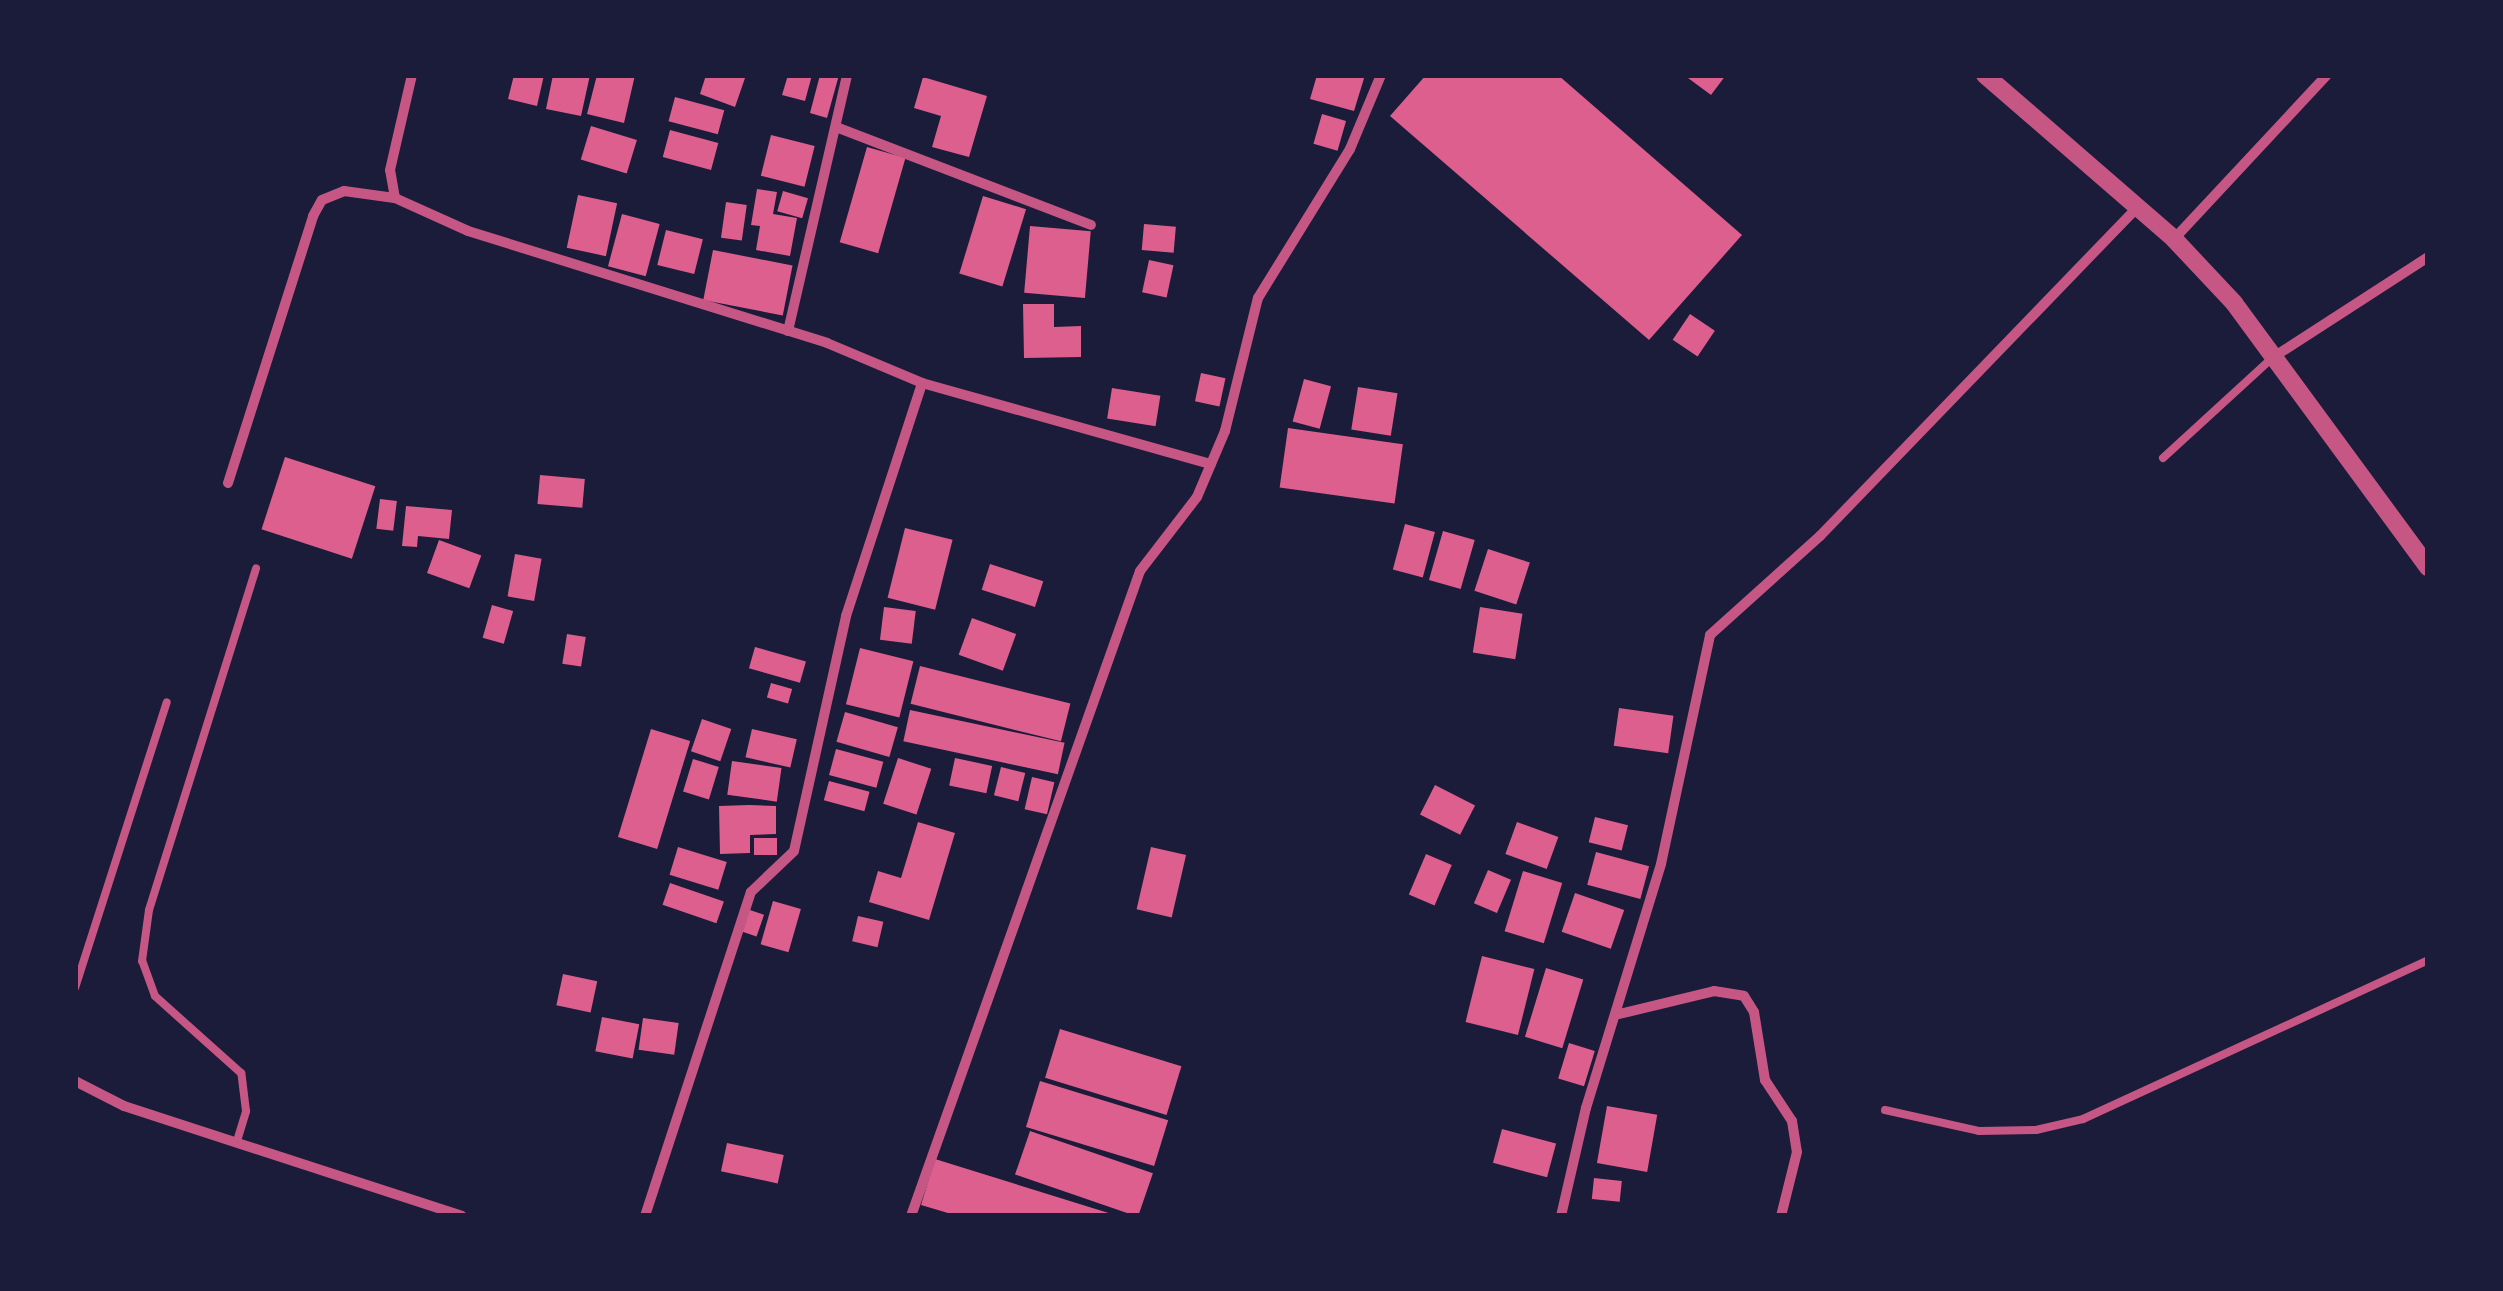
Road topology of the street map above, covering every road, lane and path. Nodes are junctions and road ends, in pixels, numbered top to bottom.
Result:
1 (412, 75) edge
2 (847, 75) edge
3 (1382, 75) edge
4 (1985, 75) edge
5 (2327, 75) edge
6 (836, 127) junction
7 (395, 198) junction
8 (2137, 208) junction
9 (1091, 226) dead end
10 (2174, 239) junction
11 (2428, 257) edge
12 (788, 331) junction
13 (2272, 358) junction
14 (922, 383) junction
15 (2163, 458) dead end
16 (1211, 464) junction
17 (228, 483) dead end
18 (2428, 567) edge
19 (256, 568) dead end
20 (167, 702) dead end
21 (2428, 960) edge
22 (75, 988) edge
23 (1615, 1015) junction
24 (75, 1082) edge
25 (1885, 1110) dead end
26 (237, 1141) junction
27 (462, 1216) edge
28 (645, 1216) edge
29 (911, 1216) edge
30 (1561, 1216) edge
31 (1781, 1216) edge

1 - 7 street
2 - 6 street
3 - 16 street
4 - 8 street
5 - 10 street
6 - 9 street
6 - 12 street
7 - 12 street
7 - 17 street
8 - 10 street
8 - 23 street
10 - 13 street
11 - 13 street
12 - 14 street
13 - 15 lane
13 - 18 street
14 - 16 street
14 - 28 street
16 - 29 street
19 - 26 lane
20 - 22 lane
21 - 25 lane
23 - 30 street
23 - 31 street
24 - 26 street
26 - 27 street

